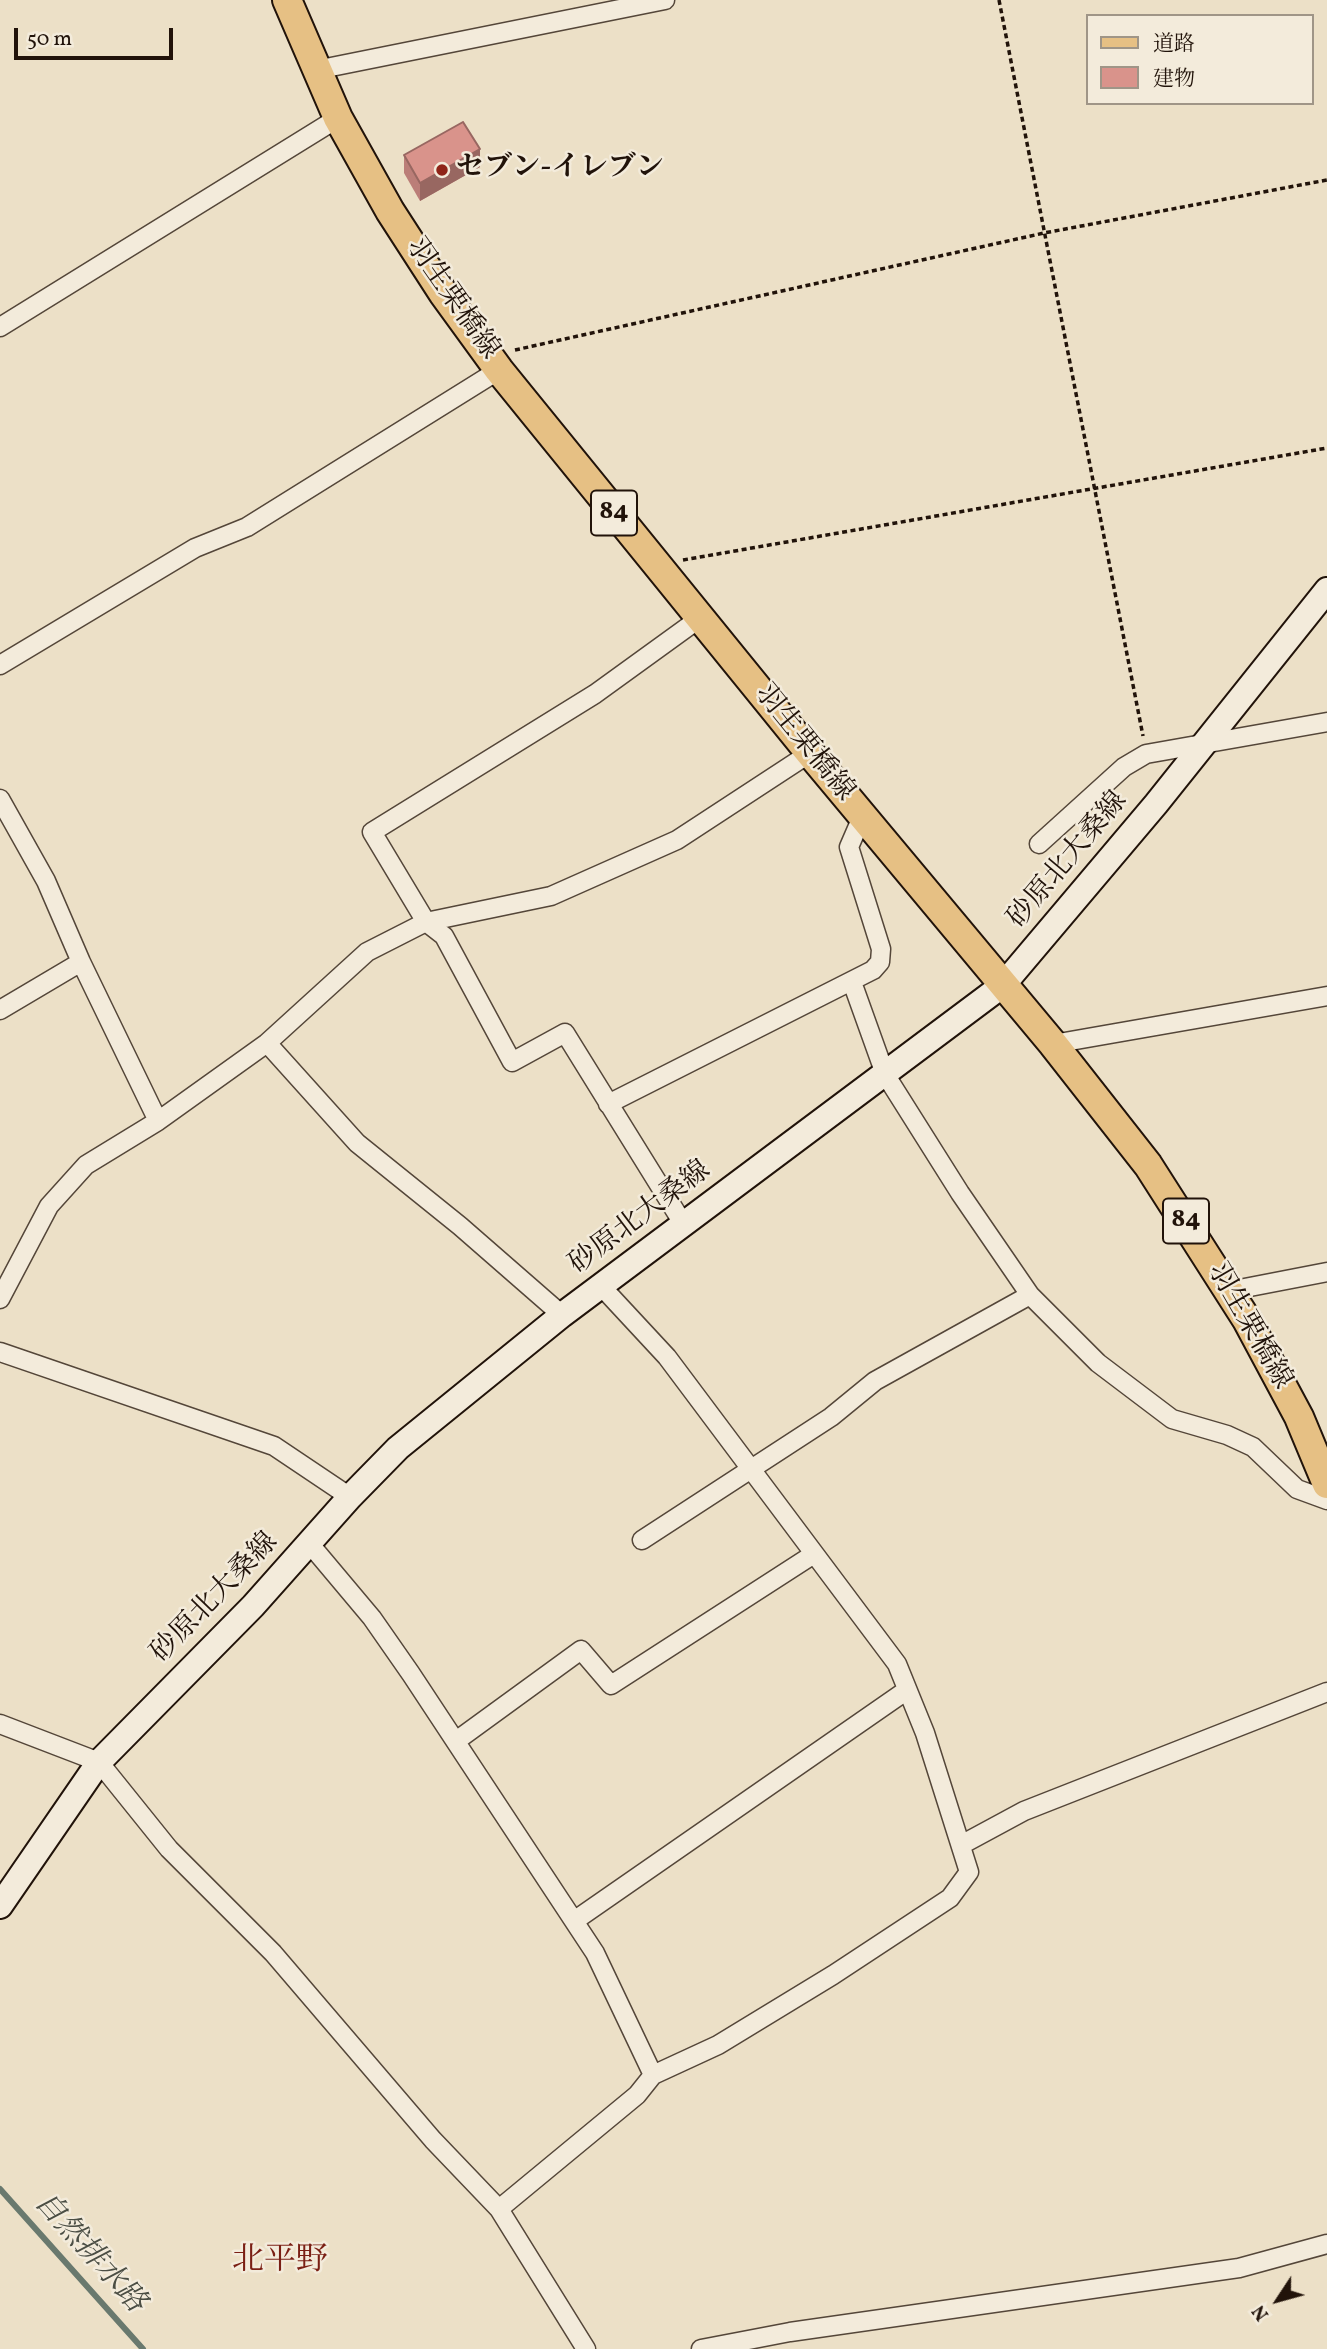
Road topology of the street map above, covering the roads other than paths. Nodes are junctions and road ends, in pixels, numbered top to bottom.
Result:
1 (286, 0) edge
2 (665, 0) edge
3 (316, 70) junction
4 (338, 118) junction
5 (0, 327) edge
6 (494, 363) junction
7 (1327, 590) edge
8 (700, 618) junction
9 (0, 665) edge
10 (1327, 722) edge
11 (1203, 746) junction
12 (810, 753) junction
13 (0, 799) edge
14 (862, 817) junction
15 (1040, 844) dead end
16 (426, 922) junction
17 (81, 962) junction
18 (852, 982) junction
19 (1003, 985) junction
20 (1327, 996) edge
21 (0, 1010) edge
22 (267, 1043) junction
23 (1053, 1044) junction
24 (886, 1074) junction
25 (608, 1104) junction
26 (158, 1121) junction
27 (684, 1225) junction
28 (1327, 1272) edge
29 (602, 1287) junction
30 (1229, 1291) junction
31 (1030, 1295) junction
32 (0, 1298) edge
33 (562, 1315) junction
34 (0, 1352) edge
35 (750, 1468) junction
36 (1327, 1484) edge
37 (350, 1497) junction
38 (1327, 1500) edge
39 (642, 1541) dead end
40 (309, 1543) junction
41 (814, 1554) junction
42 (907, 1690) junction
43 (1327, 1692) edge
44 (0, 1724) edge
45 (456, 1741) junction
46 (100, 1762) junction
47 (961, 1844) junction
48 (0, 1906) edge
49 (575, 1921) junction
50 (653, 2075) junction
51 (499, 2209) junction
52 (1327, 2244) edge
53 (586, 2349) edge
54 (701, 2349) edge

1 - 3 main road, 羽生栗橋線 / 84
2 - 3 street
3 - 4 main road, 羽生栗橋線 / 84
4 - 5 street
4 - 6 main road, 羽生栗橋線 / 84
6 - 8 main road, 羽生栗橋線 / 84
6 - 9 street
7 - 11 main road, 砂原北大桑線
8 - 12 main road, 羽生栗橋線 / 84
8 - 16 street
10 - 11 street
11 - 15 street
11 - 19 main road, 砂原北大桑線
12 - 14 main road, 羽生栗橋線 / 84
12 - 16 street
13 - 17 street
14 - 18 street
14 - 19 main road, 羽生栗橋線 / 84
16 - 22 street
16 - 25 street
17 - 21 street
17 - 26 street
18 - 24 street
18 - 25 street
19 - 23 main road, 羽生栗橋線 / 84
19 - 24 main road, 砂原北大桑線
20 - 23 street
22 - 26 street
22 - 33 street
23 - 30 main road, 羽生栗橋線 / 84
24 - 27 main road, 砂原北大桑線
24 - 31 street
25 - 27 street
26 - 32 street
27 - 29 main road, 砂原北大桑線
28 - 30 street
29 - 33 main road, 砂原北大桑線
29 - 35 street
30 - 36 main road, 羽生栗橋線 / 84
31 - 35 street
31 - 38 street
33 - 37 main road, 砂原北大桑線
34 - 37 street
35 - 39 street
35 - 41 street
37 - 40 main road, 砂原北大桑線
40 - 45 street
40 - 46 main road, 砂原北大桑線
41 - 42 street
41 - 45 street
42 - 47 street
42 - 49 street
43 - 47 street
44 - 46 street
45 - 49 street
46 - 48 main road, 砂原北大桑線
46 - 51 street
47 - 50 street
49 - 50 street
50 - 51 street
51 - 53 street
52 - 54 street

